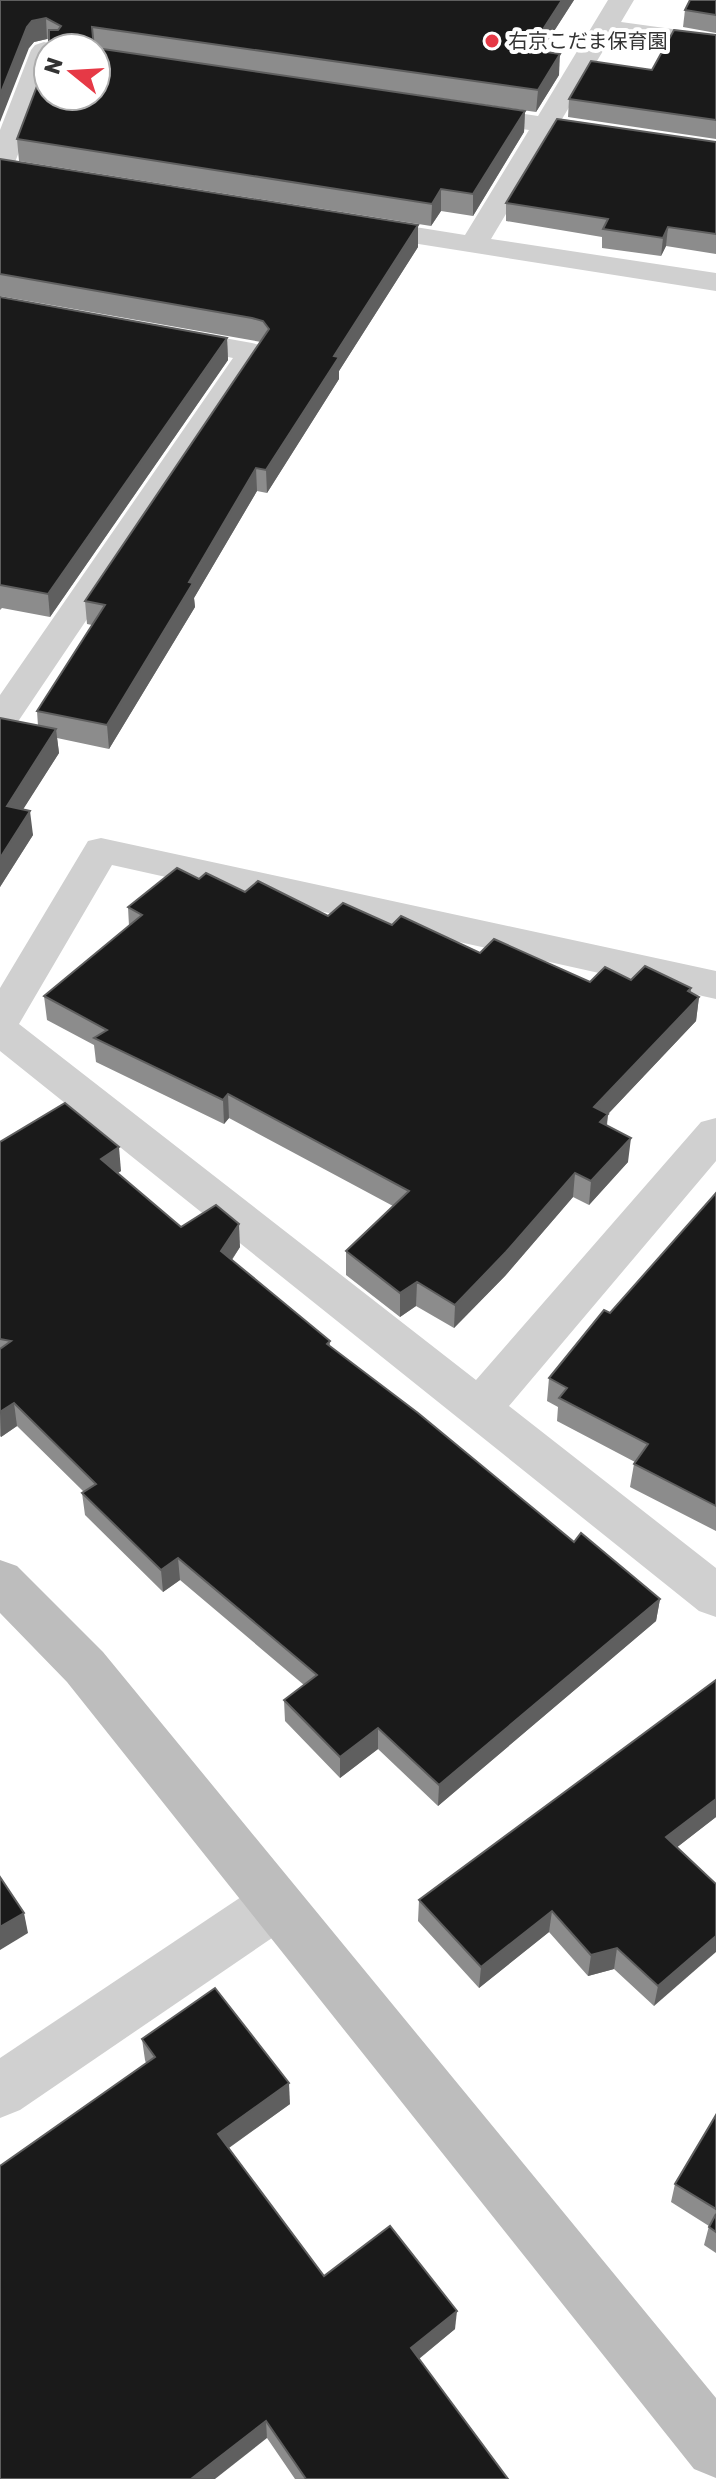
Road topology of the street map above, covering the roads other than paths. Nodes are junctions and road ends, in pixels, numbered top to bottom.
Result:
1 (621, 0) edge
2 (604, 27) junction
3 (716, 43) edge
4 (32, 82) edge
5 (437, 109) edge
6 (545, 125) junction
7 (716, 150) edge
8 (0, 167) edge
9 (32, 174) edge
10 (331, 222) edge
11 (473, 245) junction
12 (716, 282) edge
13 (134, 331) edge
14 (0, 721) edge
15 (716, 985) edge
16 (0, 1022) edge
17 (0, 1030) edge
18 (716, 1133) edge
19 (479, 1409) junction
20 (0, 1580) edge
21 (716, 1596) edge
22 (275, 1905) junction
23 (0, 2091) edge
24 (716, 2447) edge

1 - 2 street
2 - 3 street
2 - 6 street
4 - 8 street
5 - 6 street
6 - 7 street
6 - 11 street
8 - 9 street
10 - 11 street
11 - 12 street
13 - 14 street
15 - 16 street
17 - 19 street
18 - 19 street
19 - 21 street
20 - 22 street
22 - 23 street
22 - 24 street

